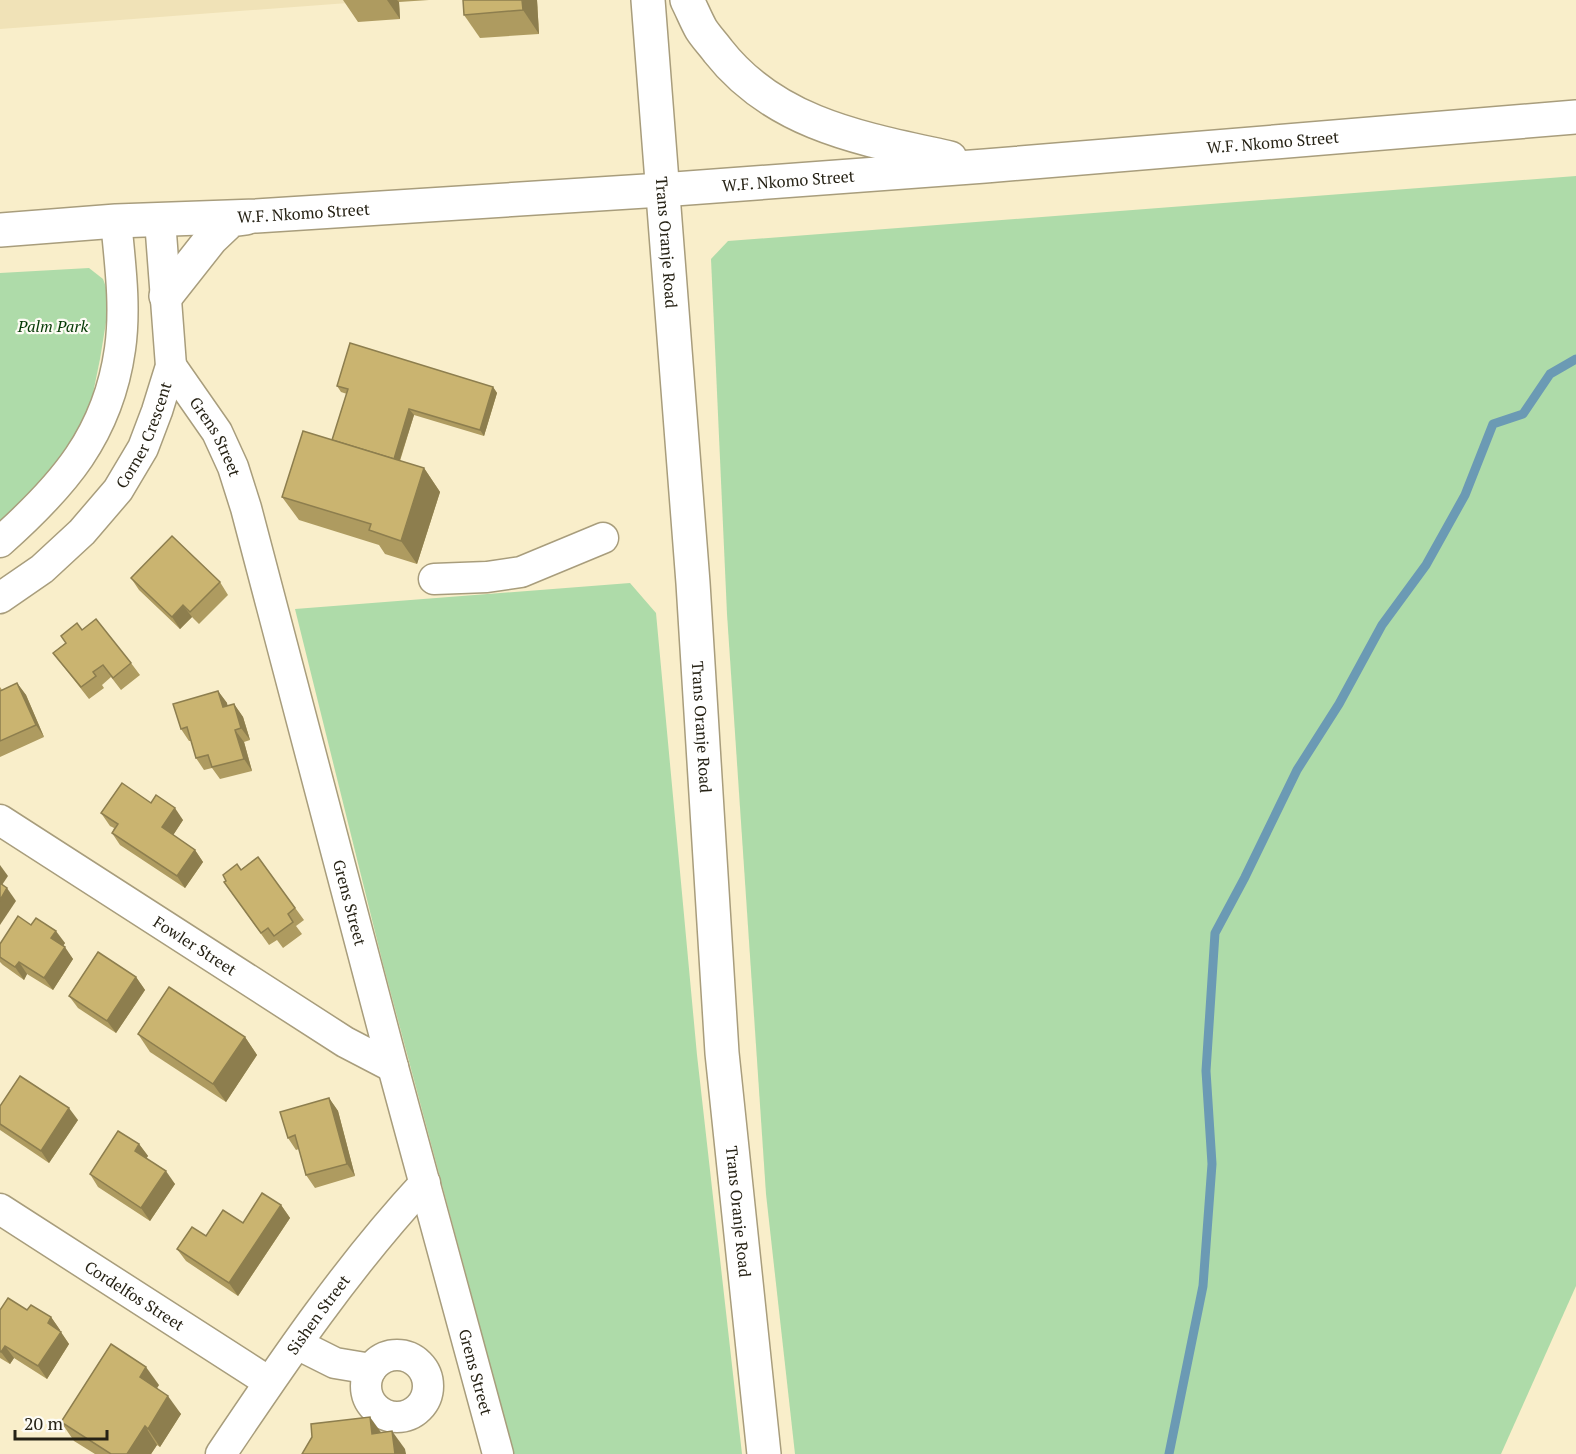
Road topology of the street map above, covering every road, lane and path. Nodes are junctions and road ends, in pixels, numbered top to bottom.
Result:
1 (648, 0) edge
2 (687, 0) edge
3 (1576, 117) edge
4 (985, 166) junction
5 (662, 190) junction
6 (256, 216) junction
7 (160, 220) junction
8 (116, 221) junction
9 (0, 230) edge
10 (166, 296) junction
11 (171, 366) junction
12 (603, 538) dead end
13 (0, 542) edge
14 (434, 579) dead end
15 (0, 597) edge
16 (0, 820) edge
17 (393, 1067) junction
18 (425, 1183) junction
19 (0, 1209) edge
20 (297, 1344) junction
21 (371, 1369) dead end
22 (269, 1382) junction
23 (221, 1454) edge
24 (498, 1454) edge
25 (764, 1454) edge

1 - 5 main road, Trans Oranje Road
2 - 4 main road
3 - 4 main road, W.F. Nkomo Street
4 - 5 main road, W.F. Nkomo Street
5 - 6 main road, W.F. Nkomo Street
5 - 25 main road, Trans Oranje Road
6 - 7 main road, W.F. Nkomo Street
6 - 10 main road
7 - 8 main road, W.F. Nkomo Street
7 - 10 street, Corner Crescent
8 - 9 main road, W.F. Nkomo Street
8 - 13 street
10 - 11 street, Corner Crescent
11 - 15 street, Corner Crescent
11 - 17 street, Grens Street
12 - 14 street
16 - 17 street, Fowler Street
17 - 18 street, Grens Street
18 - 20 street, Sishen Street
18 - 24 street, Grens Street
19 - 22 street, Cordelfos Street
20 - 21 street
20 - 22 street, Sishen Street
22 - 23 street, Sishen Street

